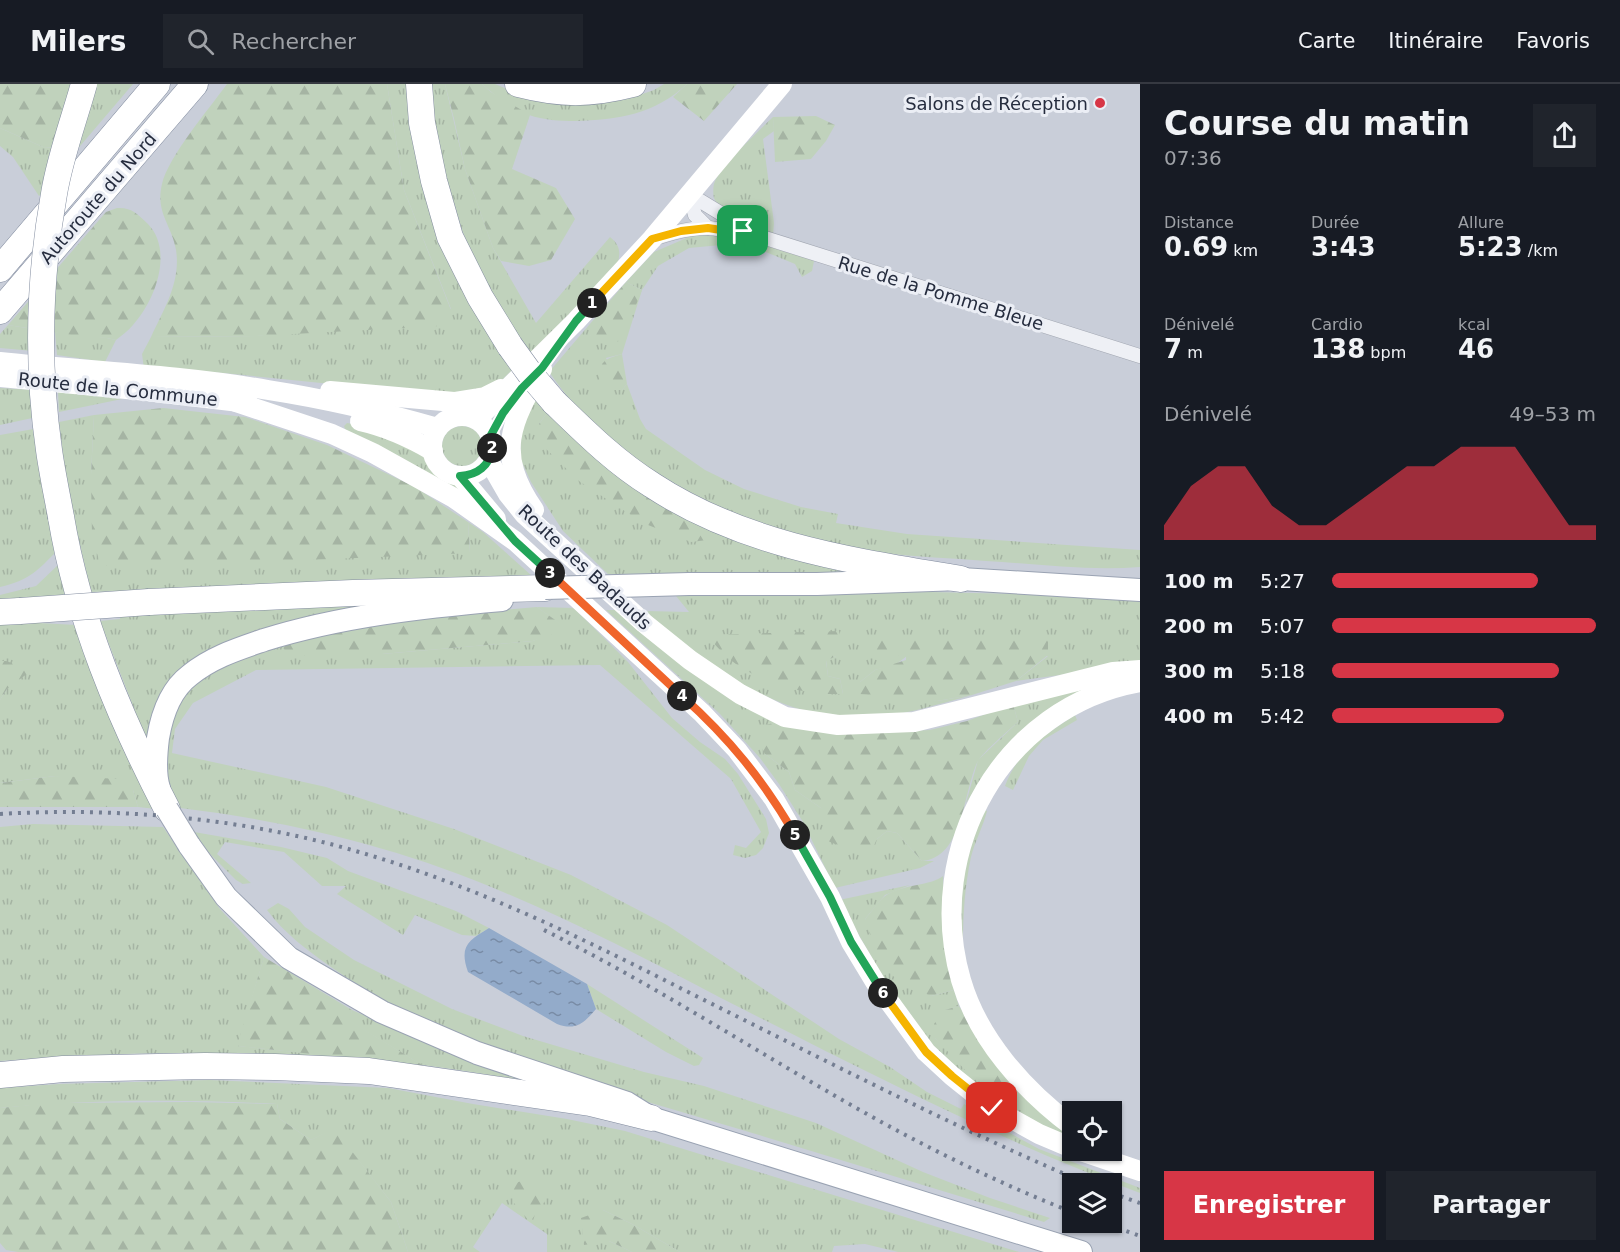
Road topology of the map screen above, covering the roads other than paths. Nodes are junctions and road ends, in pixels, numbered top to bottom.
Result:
1 (84, 84) edge
2 (158, 84) edge
3 (195, 84) edge
4 (419, 84) edge
5 (518, 84) edge
6 (633, 84) edge
7 (782, 84) edge
8 (689, 194) junction
9 (708, 228) junction
10 (743, 231) junction
11 (652, 239) junction
12 (0, 269) edge
13 (0, 311) edge
14 (576, 321) junction
15 (0, 353) edge
16 (1140, 356) edge
17 (0, 362) edge
18 (542, 368) junction
19 (115, 371) junction
20 (0, 376) edge
21 (517, 381) junction
22 (267, 390) junction
23 (236, 402) junction
24 (477, 419) junction
25 (438, 428) junction
26 (491, 435) junction
27 (433, 452) junction
28 (489, 461) junction
29 (460, 476) junction
30 (515, 541) junction
31 (566, 554) junction
32 (961, 579) junction
33 (545, 588) junction
34 (1140, 590) edge
35 (10, 612) edge
36 (1140, 670) edge
37 (1140, 682) edge
38 (167, 809) junction
39 (0, 1075) edge
40 (651, 1118) junction
41 (1062, 1118) edge
42 (1062, 1144) edge
43 (1122, 1158) edge
44 (1112, 1161) edge
45 (1140, 1170) edge
46 (1080, 1252) edge

1 - 38 highway, bridge
2 - 12 highway, Autoroute du Nord
3 - 13 highway, Autoroute du Nord
4 - 32 highway, bridge
5 - 6 highway
7 - 8 main road
8 - 9 street
8 - 10 street, Rue de la Pomme Bleue
8 - 11 main road
9 - 10 street, Rue de la Pomme Bleue
9 - 11 street, Rue de la Pomme Bleue
10 - 16 street, Rue de la Pomme Bleue
11 - 14 main road
14 - 18 main road
14 - 21 main road
15 - 19 main road
17 - 19 main road
18 - 26 main road
18 - 31 main road
19 - 22 main road, Route de la Commune
20 - 23 main road, Route de la Commune
21 - 22 main road
21 - 24 main road
22 - 25 main road
23 - 27 main road, Route de la Commune
23 - 30 main road, Route de la Commune
24 - 25 main road
24 - 26 main road
25 - 27 main road
26 - 28 main road
27 - 29 main road
28 - 29 main road
28 - 31 main road, Route des Badauds
29 - 30 main road
30 - 42 main road, Route de la Commune
31 - 36 main road, Route des Badauds
32 - 33 main road, bridge
32 - 34 main road
33 - 35 highway, bridge
33 - 38 main road
37 - 41 main road
38 - 40 main road, bridge
39 - 40 highway
40 - 46 main road
43 - 45 main road
44 - 45 main road

